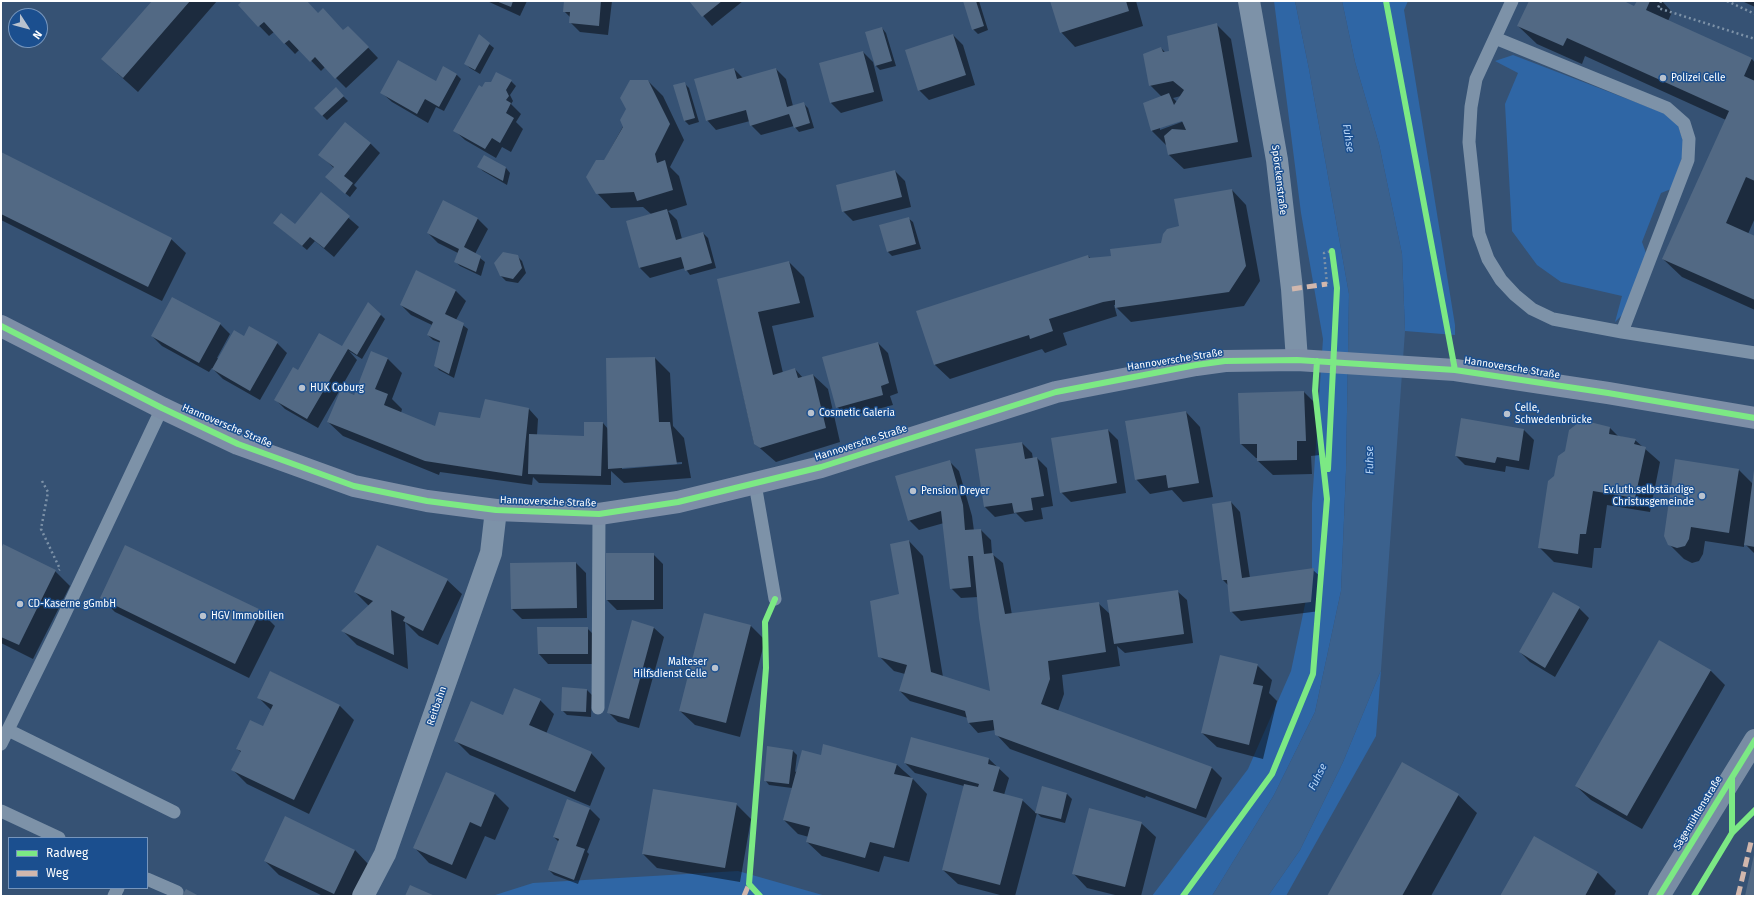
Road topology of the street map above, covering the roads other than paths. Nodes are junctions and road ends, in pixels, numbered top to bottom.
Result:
1 (1249, 1) edge
2 (1512, 1) edge
3 (1495, 38) junction
4 (1, 326) edge
5 (1622, 332) junction
6 (1755, 353) edge
7 (1307, 360) junction
8 (162, 408) junction
9 (1755, 418) edge
10 (755, 484) junction
11 (496, 510) junction
12 (599, 514) junction
13 (775, 599) dead end
14 (598, 708) dead end
15 (8, 730) junction
16 (1755, 740) edge
17 (1, 744) edge
18 (1, 811) edge
19 (174, 812) dead end
20 (57, 837) edge
21 (148, 878) edge
22 (177, 892) dead end
23 (363, 896) edge
24 (1659, 896) edge

1 - 7 street, Spörckenstraße
2 - 3 lane
3 - 5 lane
3 - 5 lane
4 - 8 main road, Hannoversche Straße
5 - 6 lane
7 - 9 main road, Hannoversche Straße
7 - 10 main road, Hannoversche Straße
8 - 11 main road, Hannoversche Straße
8 - 15 lane
10 - 12 main road, Hannoversche Straße
10 - 13 lane
11 - 12 main road, Hannoversche Straße
11 - 23 street, Reitbahn
12 - 14 lane
15 - 17 lane
15 - 19 lane
16 - 24 street, Sägemühlenstraße
18 - 20 lane
21 - 22 lane

